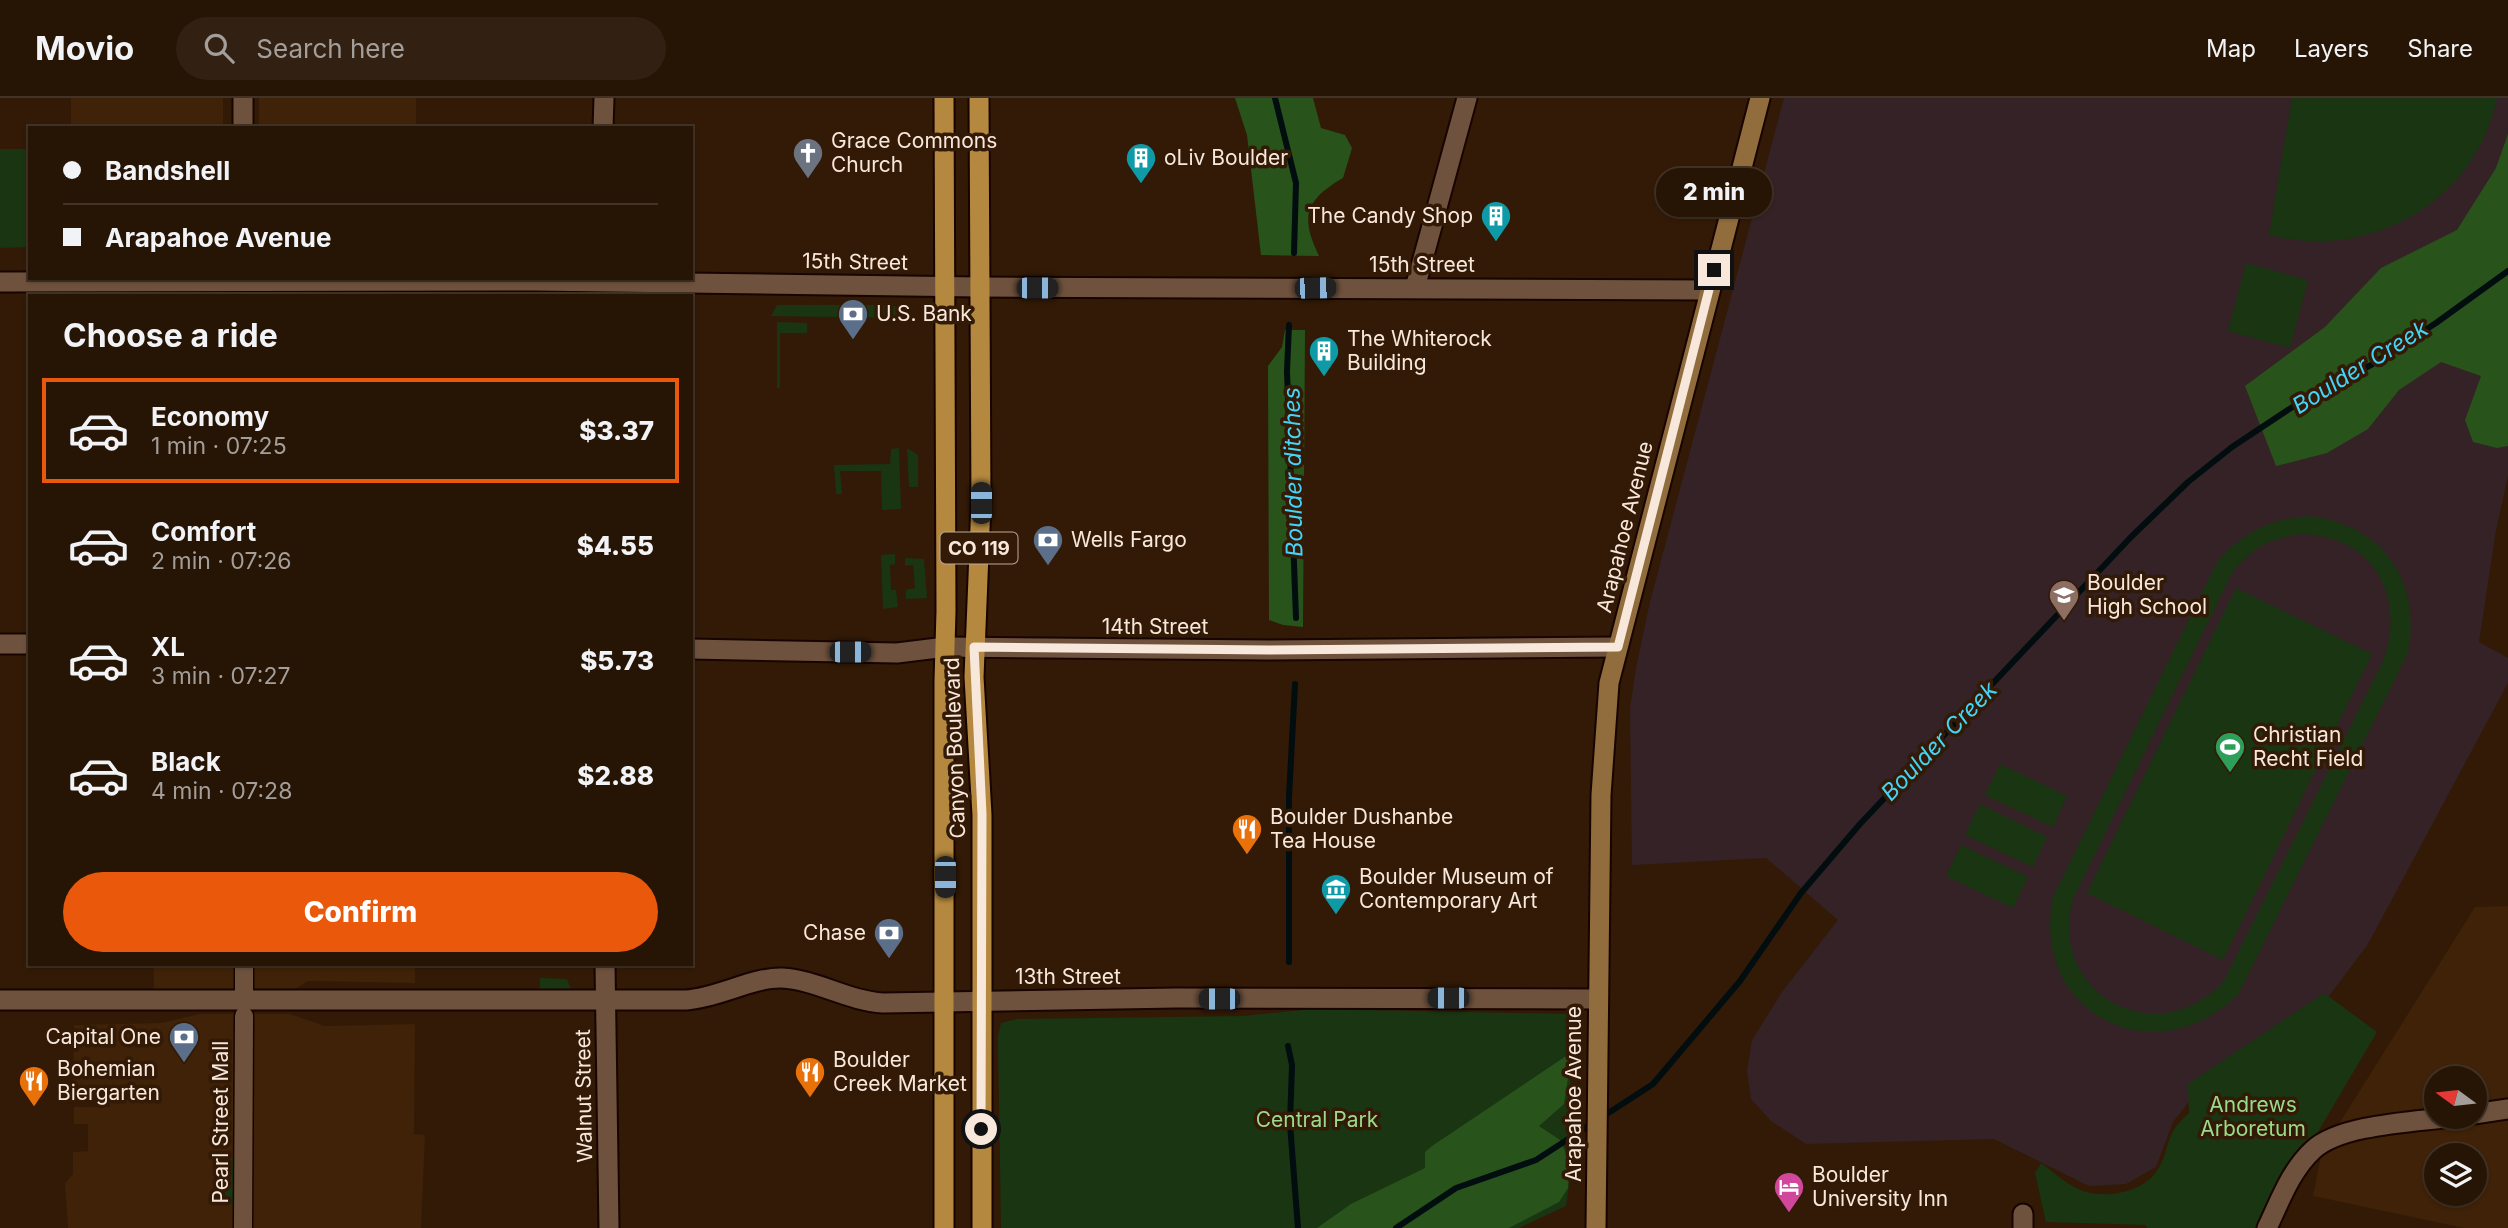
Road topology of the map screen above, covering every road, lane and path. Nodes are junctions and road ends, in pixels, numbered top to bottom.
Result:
1 (243, 98) edge
2 (604, 98) edge
3 (944, 98) edge
4 (979, 98) edge
5 (1467, 98) edge
6 (1760, 98) edge
7 (243, 126) edge
8 (603, 126) edge
9 (244, 280) edge
10 (533, 281) junction
11 (0, 282) edge
12 (606, 286) edge
13 (945, 287) junction
14 (978, 288) junction
15 (1415, 288) junction
16 (1709, 290) junction
17 (564, 294) edge
18 (0, 643) edge
19 (28, 643) edge
20 (974, 647) junction
21 (1618, 647) junction
22 (946, 648) junction
23 (693, 649) edge
24 (244, 966) edge
25 (605, 966) edge
26 (244, 995) dead end
27 (1597, 999) junction
28 (0, 1000) edge
29 (982, 1001) junction
30 (606, 1002) junction
31 (946, 1002) junction
32 (244, 1016) dead end
33 (2508, 1109) edge
34 (2487, 1112) edge
35 (2424, 1121) edge
36 (243, 1228) edge
37 (609, 1228) edge
38 (944, 1228) edge
39 (982, 1228) edge
40 (1596, 1228) edge
41 (2267, 1228) edge

1 - 7 street
2 - 8 street
3 - 13 main road, Canyon Boulevard / CO 119
4 - 14 main road, Canyon Boulevard / CO 119
5 - 15 street
6 - 16 main road, Arapahoe Avenue
9 - 10 street, 15th Street
9 - 11 street, 15th Street
10 - 12 street, 15th Street
10 - 17 street
12 - 13 street, 15th Street
13 - 14 street, 15th Street
13 - 22 main road, Canyon Boulevard / CO 119
14 - 15 street, 15th Street
14 - 20 main road, Canyon Boulevard / CO 119
15 - 16 street, 15th Street
16 - 21 main road, Arapahoe Avenue
18 - 19 street
20 - 21 street, 14th Street
20 - 22 street, 14th Street
20 - 29 main road, Canyon Boulevard / CO 119
21 - 27 main road, Arapahoe Avenue
22 - 23 street, 14th Street
22 - 31 main road, Canyon Boulevard / CO 119
24 - 26 street
25 - 30 street, Walnut Street
27 - 29 street, 13th Street
27 - 40 main road, Arapahoe Avenue
28 - 30 street, 13th Street
29 - 31 street, 13th Street
29 - 39 main road, Canyon Boulevard / CO 119
30 - 31 street, 13th Street
30 - 37 street, Walnut Street
31 - 38 main road, Canyon Boulevard / CO 119
32 - 36 street, Pearl Street Mall
33 - 34 street
35 - 41 street

